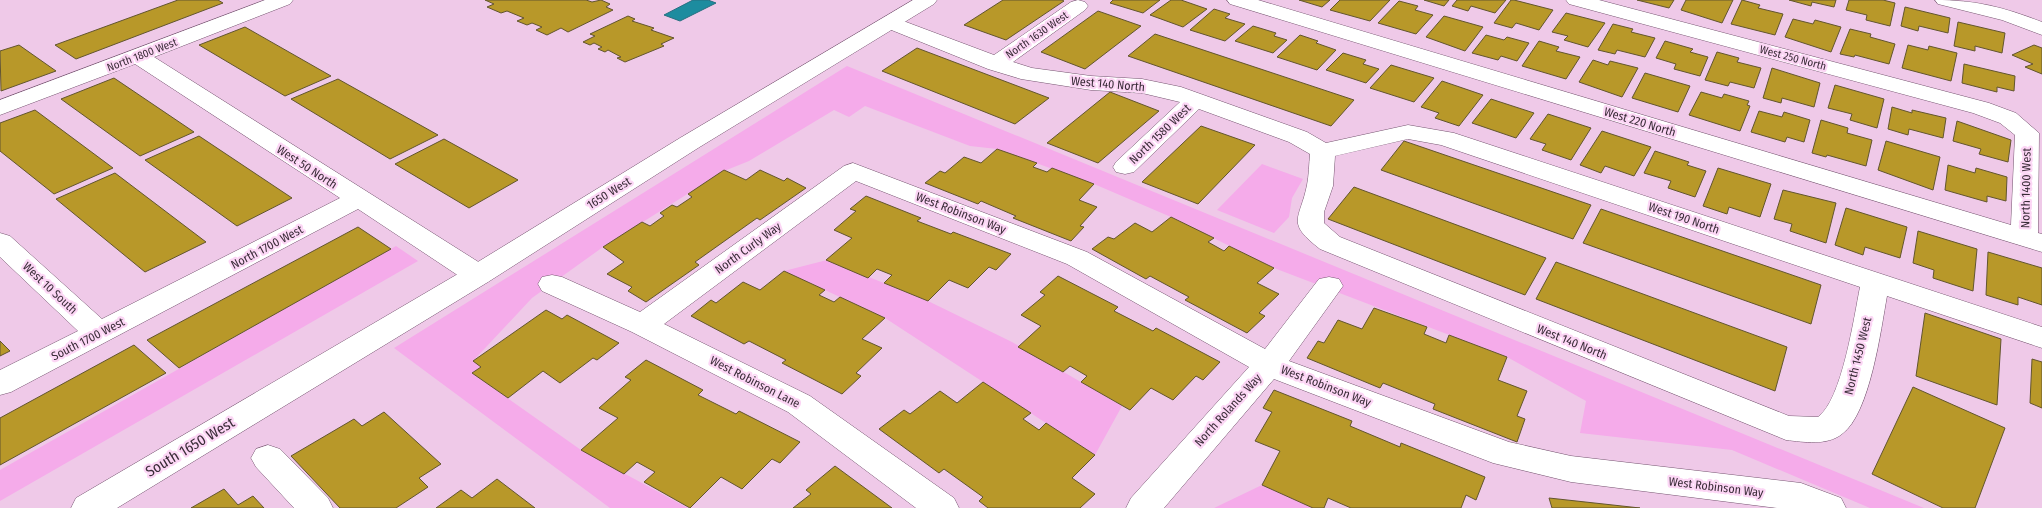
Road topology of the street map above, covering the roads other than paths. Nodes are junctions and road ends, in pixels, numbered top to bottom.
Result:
1 (283, 0) edge
2 (927, 0) edge
3 (1237, 0) edge
4 (1576, 0) edge
5 (1945, 0) edge
6 (1078, 6) dead end
7 (891, 23) junction
8 (2042, 29) edge
9 (138, 56) junction
10 (996, 64) junction
11 (1196, 100) junction
12 (0, 108) edge
13 (2008, 118) joint
14 (1323, 151) junction
15 (1125, 167) dead end
16 (853, 171) joint
17 (358, 199) junction
18 (2033, 240) edge
19 (0, 242) edge
20 (478, 275) junction
21 (1875, 282) junction
22 (552, 284) dead end
23 (1329, 286) dead end
24 (176, 294) joint
25 (642, 325) junction
26 (99, 333) junction
27 (2042, 338) edge
28 (1269, 365) junction
29 (0, 384) edge
30 (292, 386) joint
31 (1832, 425) joint
32 (268, 458) dead end
33 (88, 508) edge
34 (316, 508) edge
35 (942, 508) edge
36 (1143, 508) edge
37 (1829, 508) edge

1 - 9 street, North 1800 West
2 - 7 street, 1650 West
3 - 18 street, West 220 North
4 - 13 street, West 250 North
5 - 8 street
6 - 10 street, North 1630 West
7 - 10 street, West 140 North
7 - 20 street, 1650 West
9 - 12 street, North 1800 West
9 - 17 street, West 50 North
10 - 11 street, West 140 North
11 - 14 street, West 140 North
11 - 15 street, North 1580 West
13 - 18 street, North 1400 West
14 - 21 street, West 190 North
14 - 31 street, West 140 North
16 - 25 street, North Curly Way
16 - 28 street, West Robinson Way
17 - 20 street, West 50 North
17 - 24 street, North 1700 West
19 - 26 street, West 10 South
20 - 30 street, 1650 West
21 - 27 street, West 190 North
21 - 31 street, North 1450 West
22 - 25 street, West Robinson Lane
23 - 28 street, North Rolands Way
24 - 26 street, South 1700 West
25 - 35 street, West Robinson Lane
26 - 29 street, South 1700 West
28 - 36 street, North Rolands Way
28 - 37 street, West Robinson Way
30 - 33 street, South 1650 West
32 - 34 street

